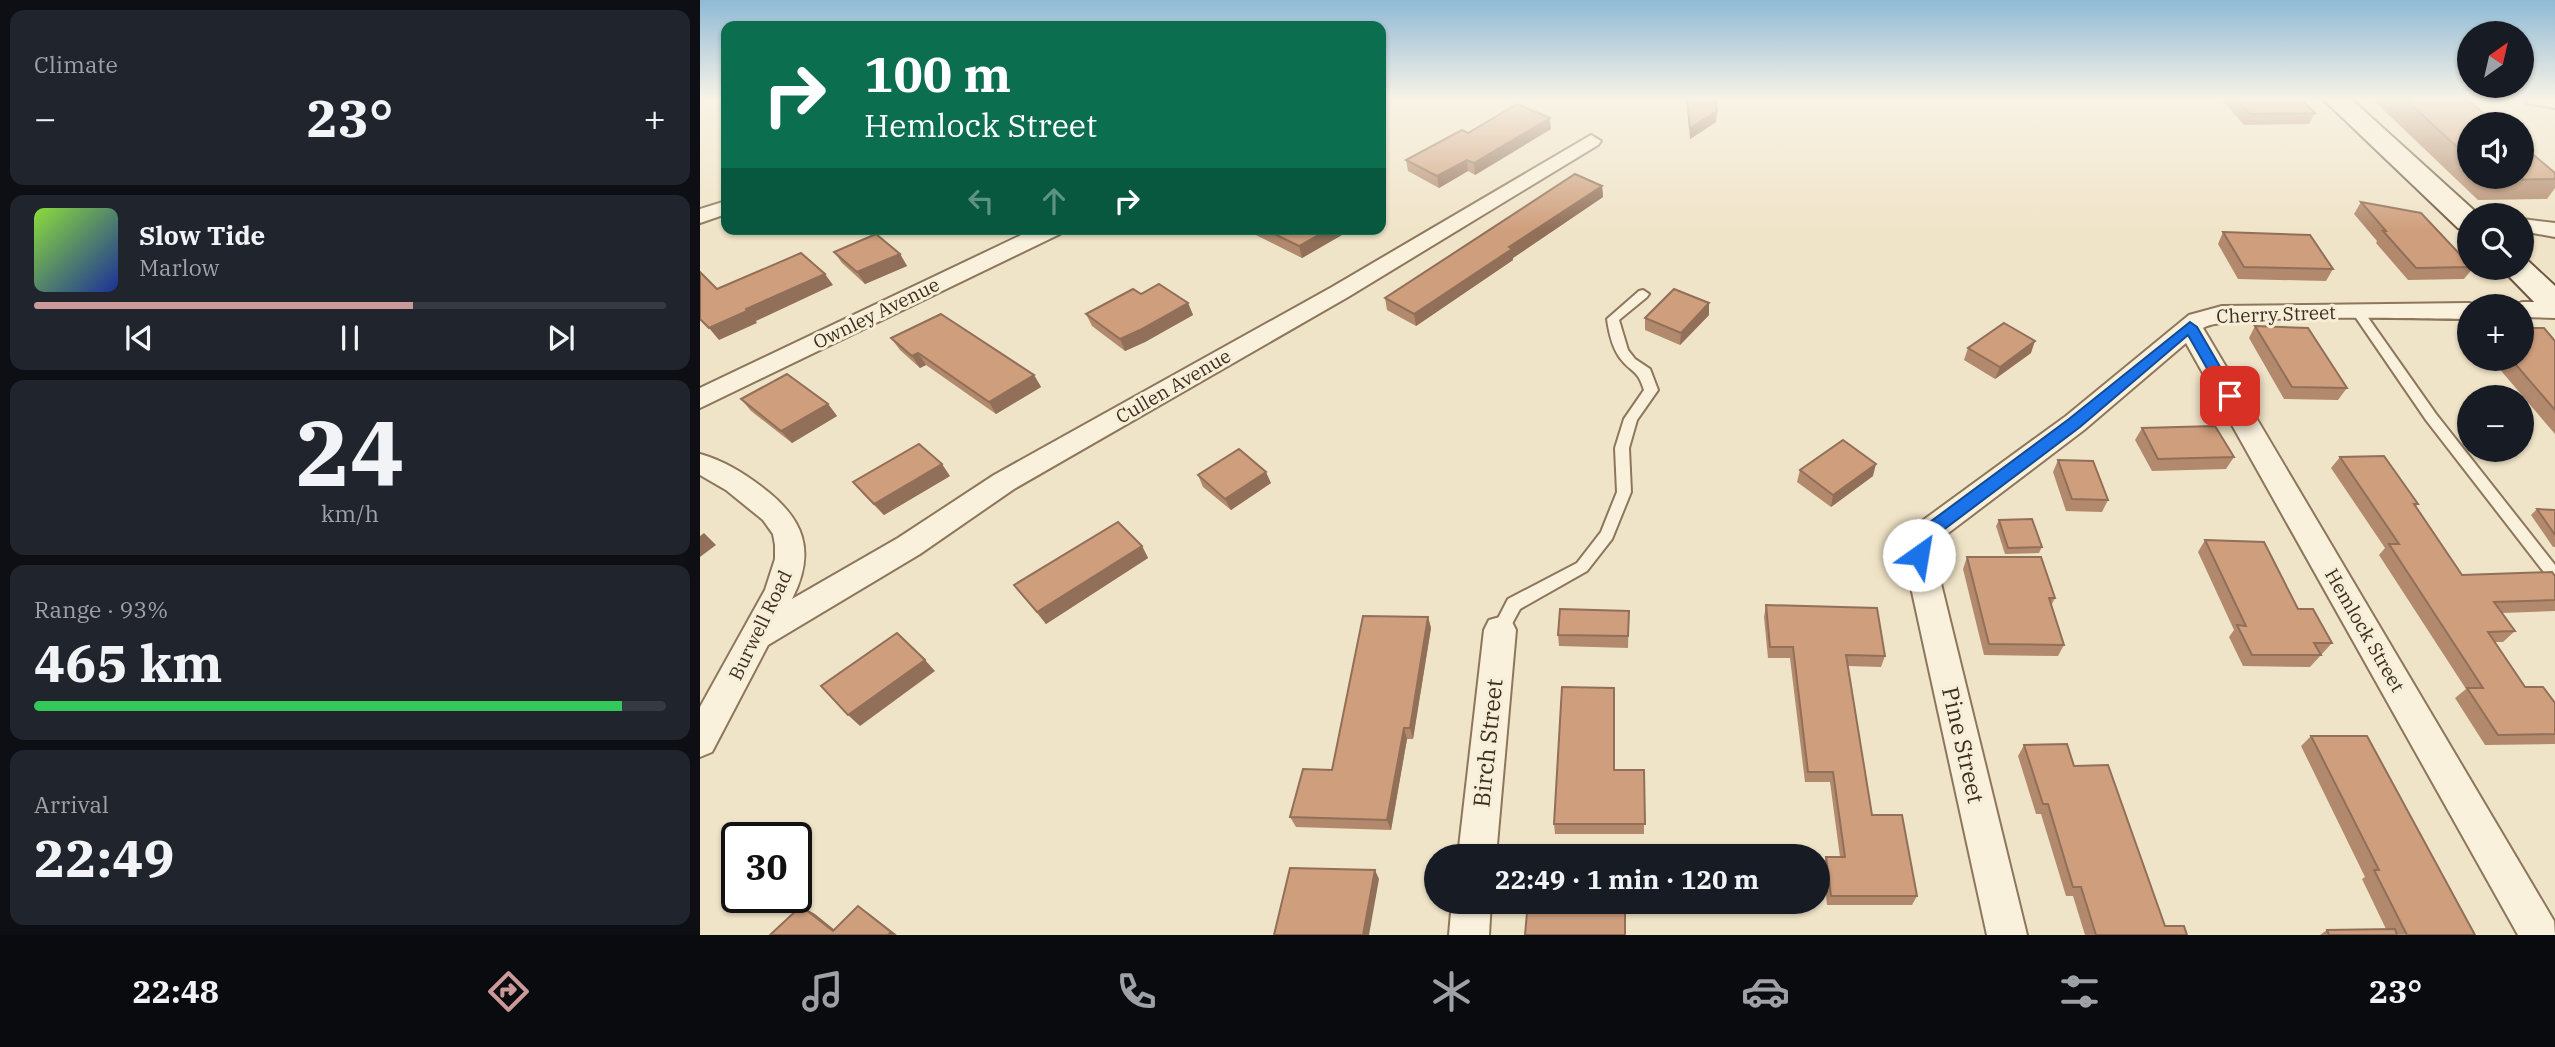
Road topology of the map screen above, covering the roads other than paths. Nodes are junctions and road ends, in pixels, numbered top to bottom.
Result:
1 (1588, 143) edge
2 (2384, 143) edge
3 (721, 208) edge
4 (2457, 209) edge
5 (700, 217) edge
6 (2534, 227) edge
7 (2555, 230) edge
8 (1040, 235) edge
9 (2530, 280) edge
10 (1643, 294) dead end
11 (2555, 304) edge
12 (2534, 310) edge
13 (2555, 310) edge
14 (2457, 311) edge
15 (2358, 312) junction
16 (2190, 327) junction
17 (700, 399) edge
18 (700, 464) edge
19 (1919, 555) joint
20 (2555, 576) edge
21 (1500, 630) joint
22 (757, 635) junction
23 (700, 741) edge
24 (1478, 844) edge
25 (1471, 914) edge
26 (1469, 935) edge
27 (2007, 935) edge
28 (2540, 935) edge

1 - 22 street, Cullen Avenue
2 - 4 main road
3 - 5 street
6 - 7 street
8 - 17 street, Ownley Avenue
9 - 11 main road
10 - 21 lane
12 - 13 street
14 - 15 street, Cherry Street
15 - 16 street, Cherry Street
15 - 20 lane
16 - 19 street, Cherry Street
16 - 28 street, Hemlock Street
18 - 22 street, Burwell Road
19 - 27 street, Pine Street
21 - 24 street, Birch Street
22 - 23 street, Burwell Road
25 - 26 street

